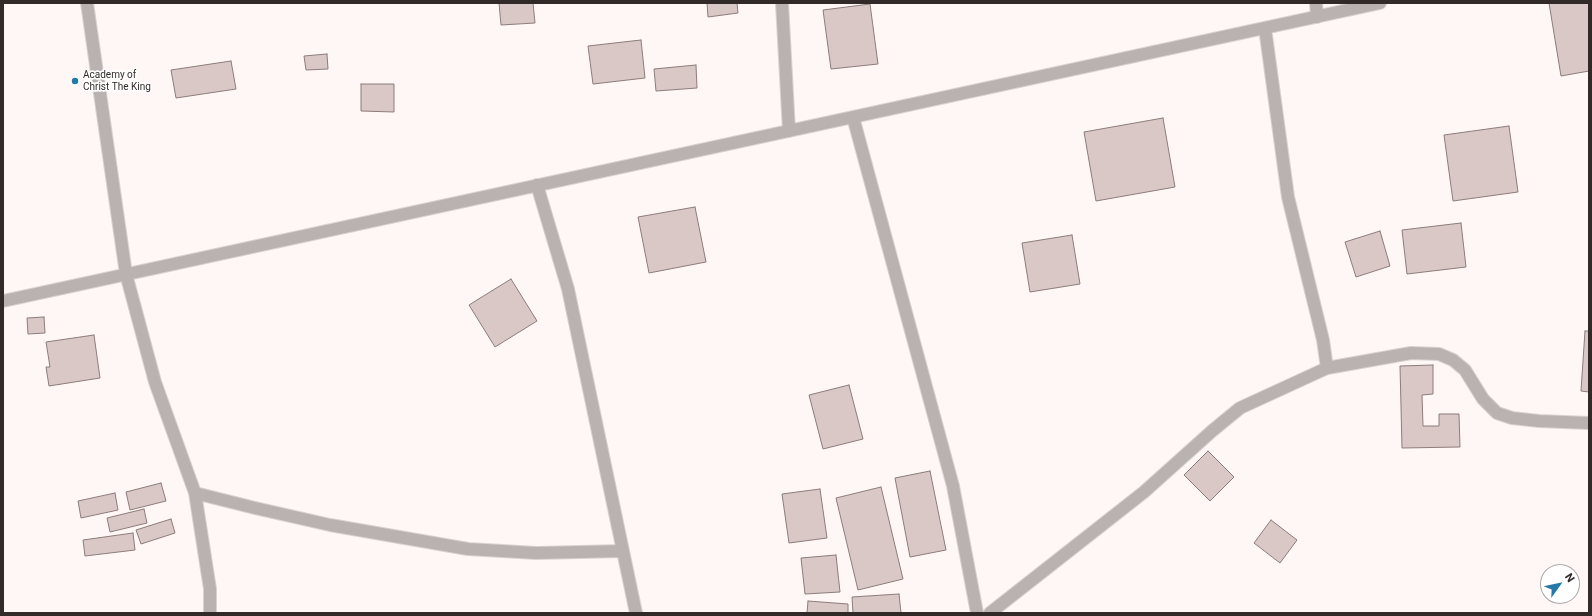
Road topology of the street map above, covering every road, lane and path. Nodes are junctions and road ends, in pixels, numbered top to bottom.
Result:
1 (87, 3) edge
2 (782, 3) edge
3 (1316, 3) edge
4 (1380, 3) edge
5 (1317, 17) junction
6 (1265, 28) junction
7 (853, 117) junction
8 (789, 131) junction
9 (537, 185) junction
10 (126, 274) junction
11 (3, 301) edge
12 (1327, 368) junction
13 (1589, 423) edge
14 (196, 492) junction
15 (623, 551) junction
16 (210, 613) edge
17 (636, 613) edge
18 (977, 613) edge
19 (990, 613) edge

1 - 10 street
2 - 8 street
3 - 5 street
4 - 5 street
5 - 6 street
6 - 7 street
6 - 12 street
7 - 8 street
7 - 18 street
8 - 9 street
9 - 10 street
9 - 15 street
10 - 11 street
10 - 14 street
12 - 13 street
12 - 19 street
14 - 15 street
14 - 16 street
15 - 17 street

